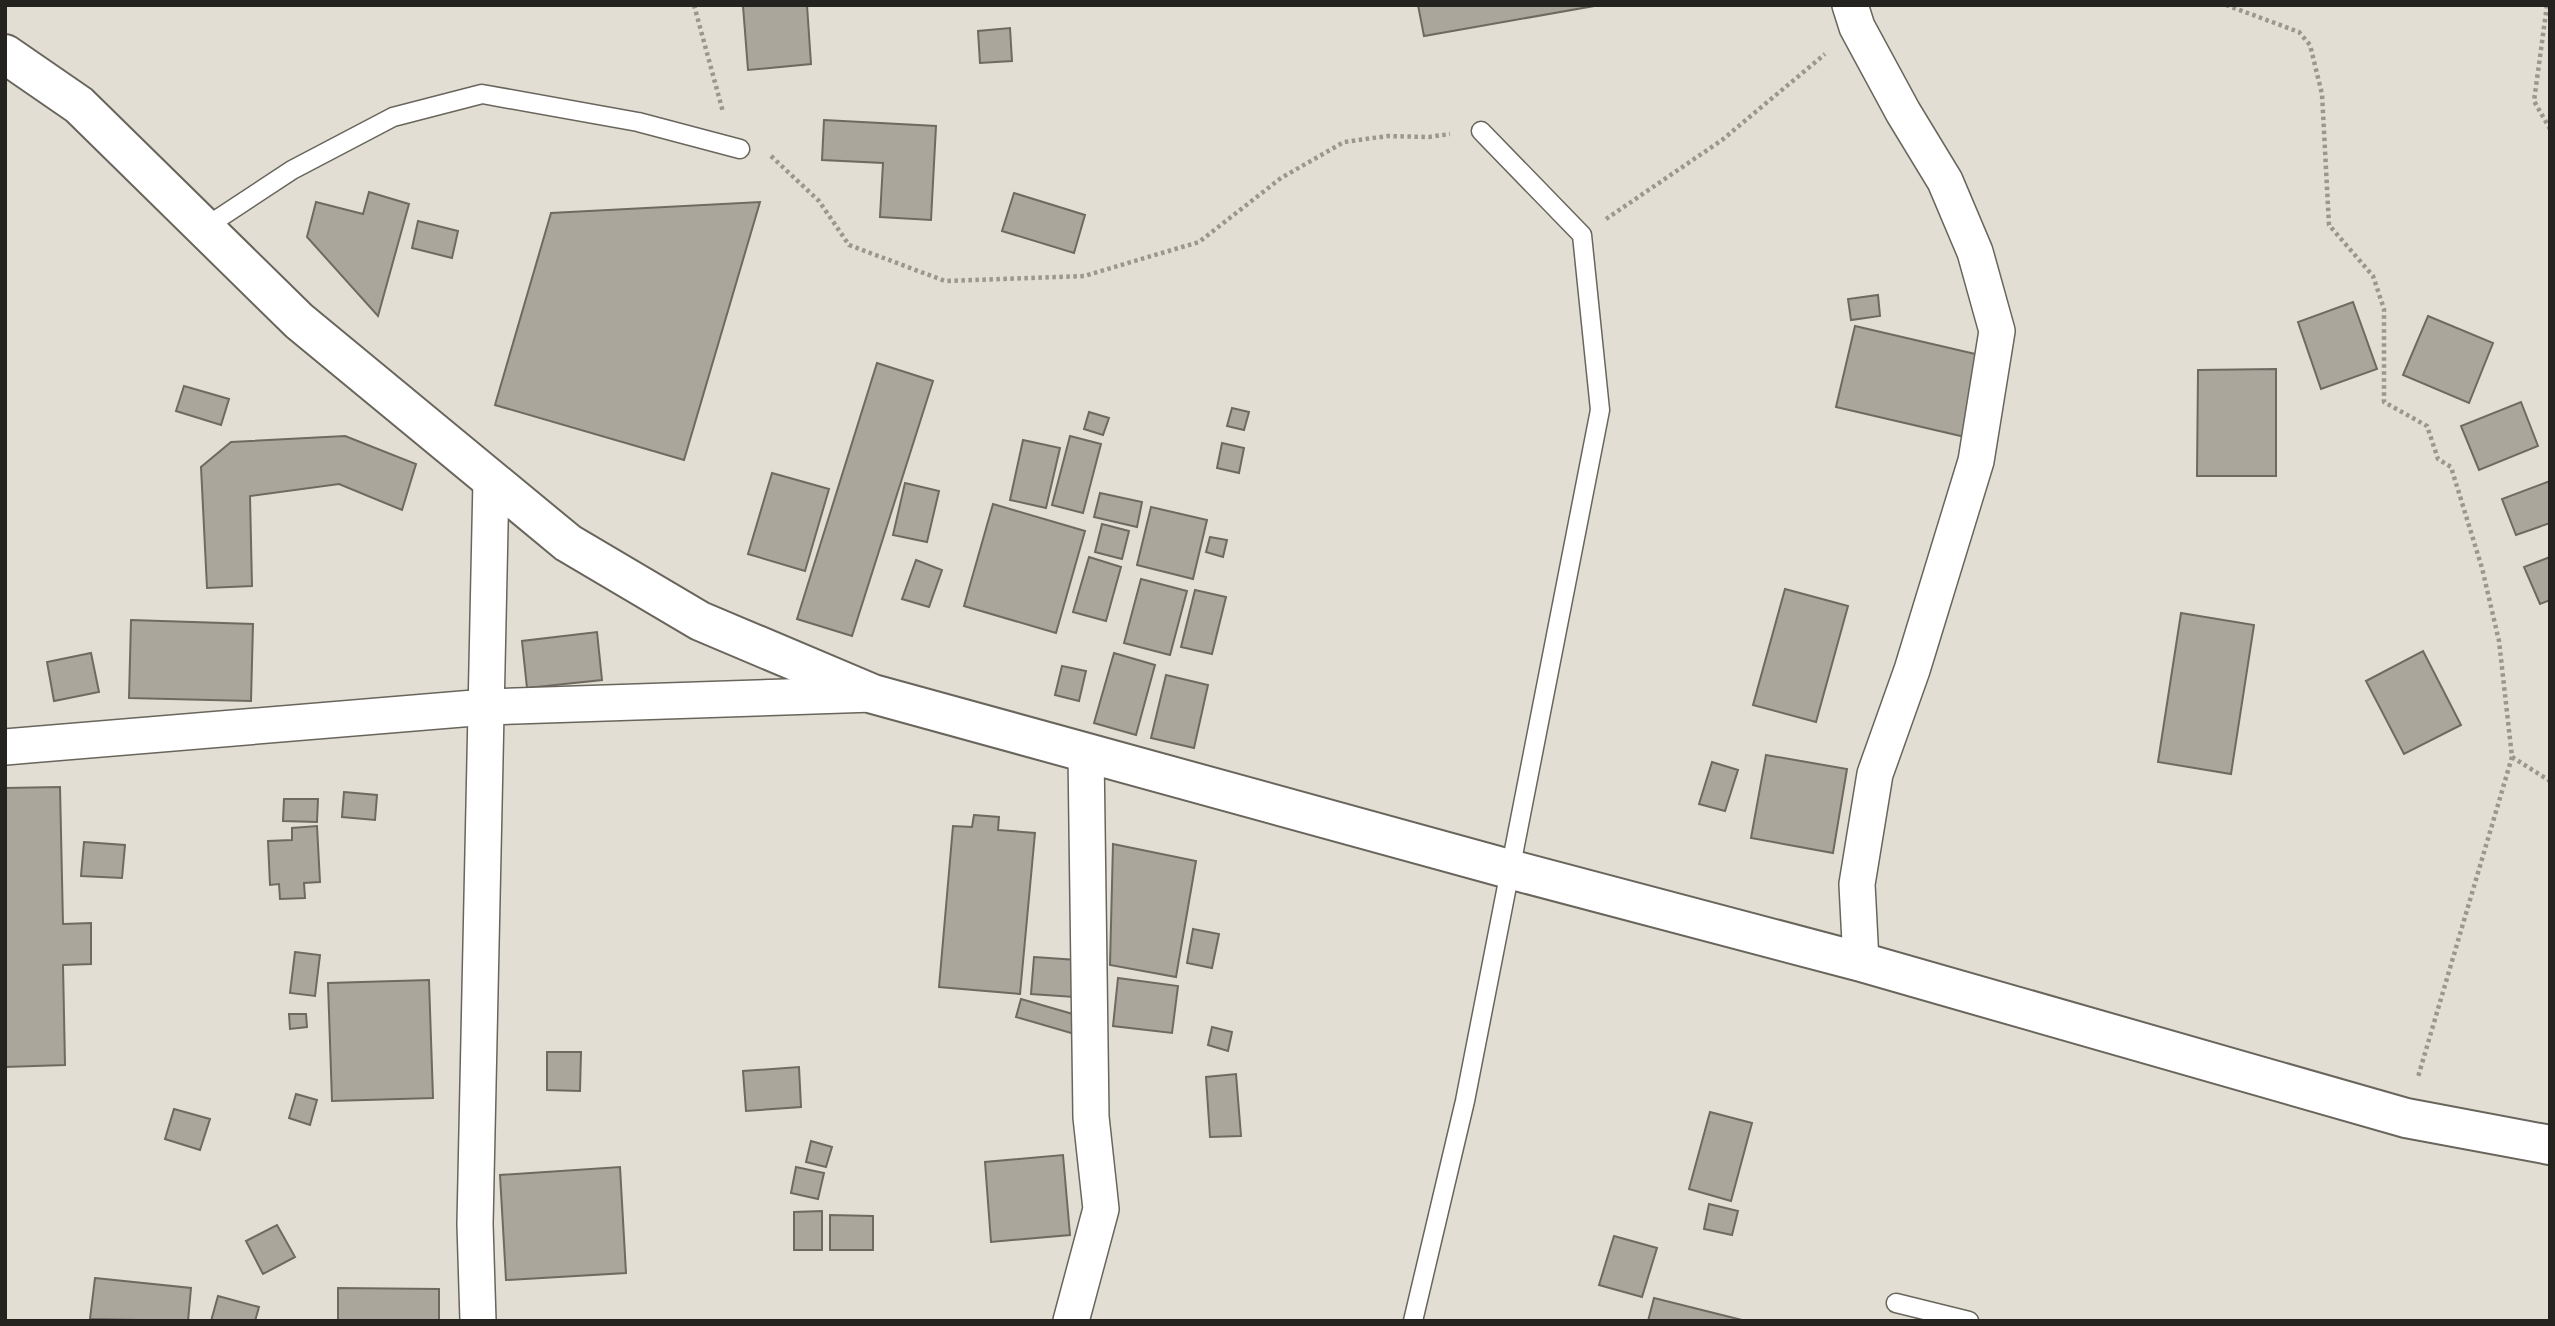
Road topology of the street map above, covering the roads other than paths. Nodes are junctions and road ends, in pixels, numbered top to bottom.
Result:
1 (1853, 16) edge
2 (5, 54) edge
3 (1481, 131) road end
4 (740, 149) road end
5 (204, 228) junction
6 (492, 480) junction
7 (873, 694) junction
8 (486, 707) junction
9 (5, 747) edge
10 (1086, 753) junction
11 (1509, 869) junction
12 (1861, 962) junction
13 (2550, 1145) edge
14 (1896, 1303) dead end
15 (478, 1321) edge
16 (1070, 1321) edge
17 (1413, 1321) edge
18 (1969, 1321) edge

1 - 12 street
2 - 5 street
3 - 11 lane
4 - 5 lane
5 - 6 street
6 - 7 street
6 - 8 street
7 - 8 street
7 - 10 street
8 - 9 street
8 - 15 street
10 - 11 street
10 - 16 street
11 - 12 street
11 - 17 lane
12 - 13 street
14 - 18 lane

